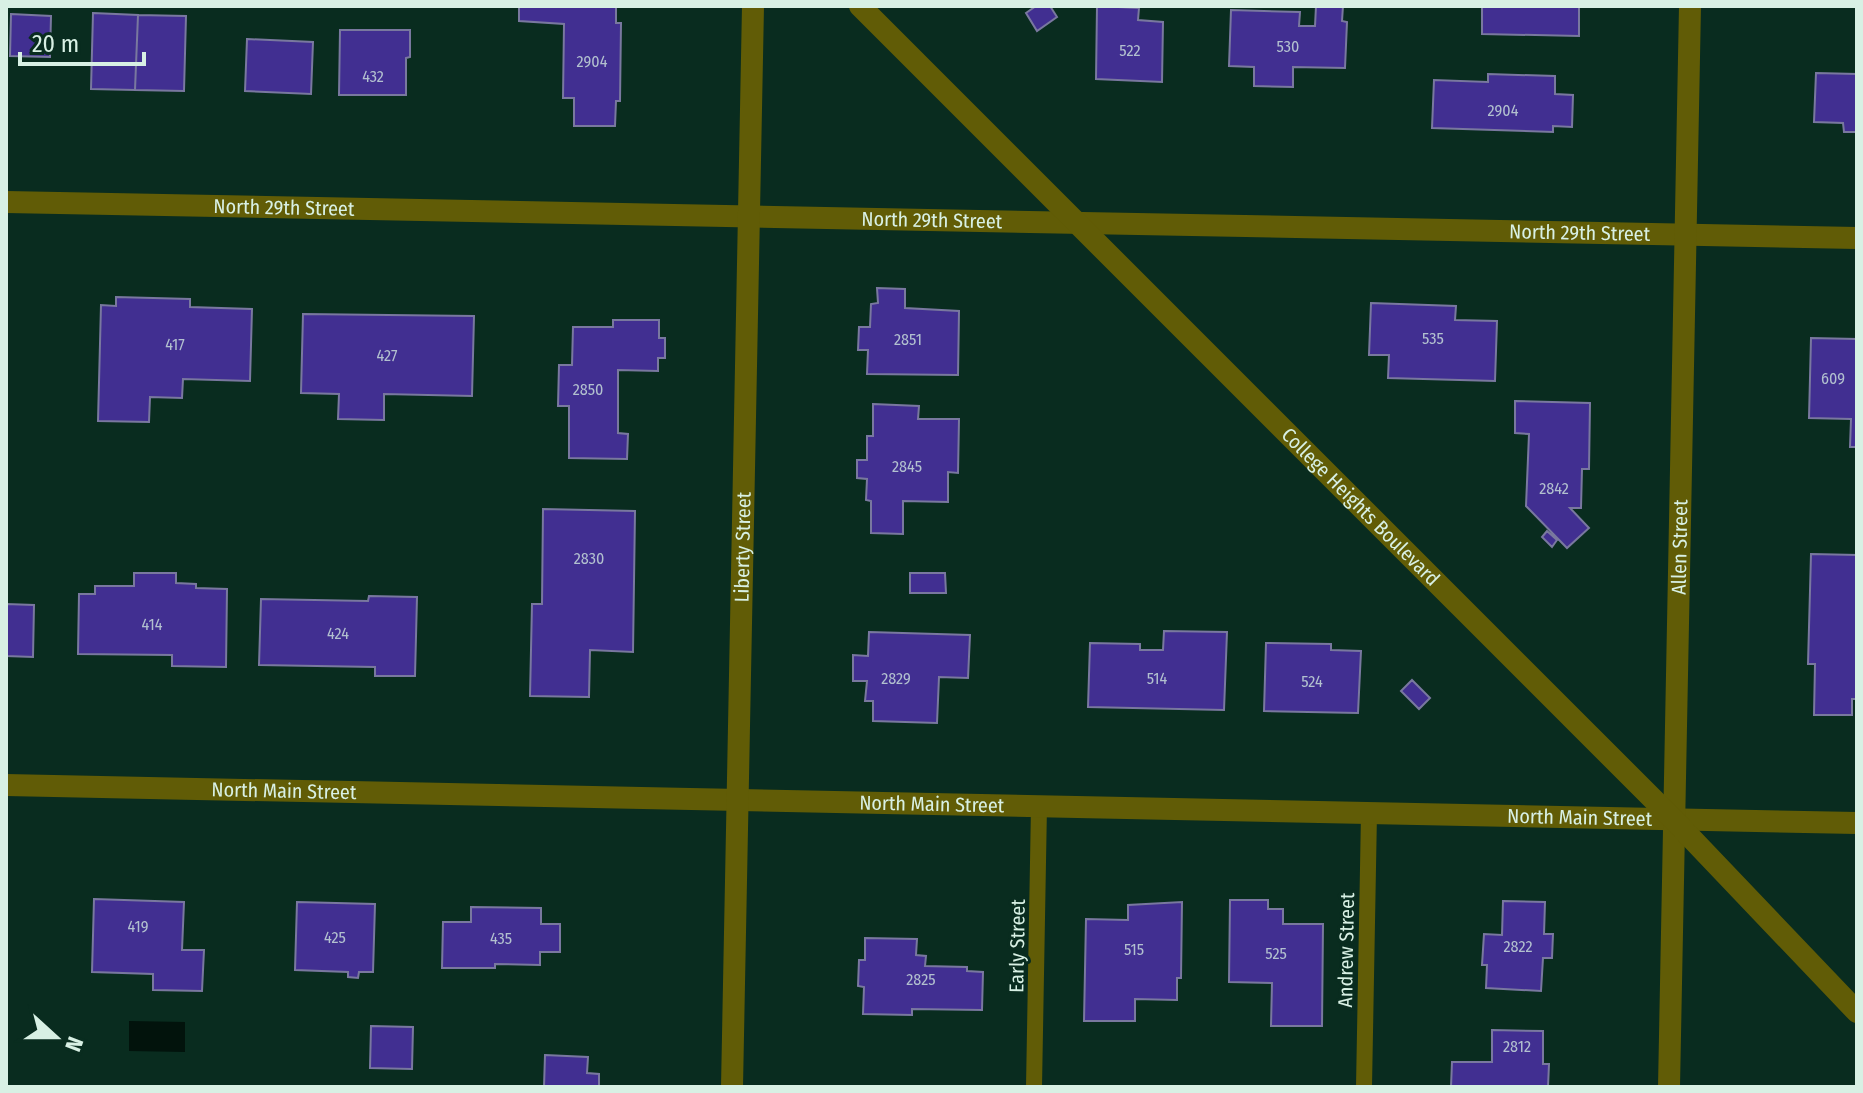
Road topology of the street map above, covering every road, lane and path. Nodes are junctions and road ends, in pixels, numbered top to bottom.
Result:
1 (753, 6) edge
2 (860, 6) edge
3 (1690, 6) edge
4 (6, 202) edge
5 (749, 218) junction
6 (1080, 224) junction
7 (1685, 235) junction
8 (1857, 238) edge
9 (6, 785) edge
10 (738, 800) junction
11 (1039, 806) junction
12 (1369, 813) junction
13 (1674, 820) junction
14 (1857, 823) edge
15 (1857, 1012) edge
16 (732, 1087) edge
17 (1034, 1087) edge
18 (1364, 1087) edge
19 (1669, 1087) edge

1 - 5 street, Liberty Street
2 - 6 street, College Heights Boulevard
3 - 7 street, Allen Street
4 - 5 street, North 29th Street
5 - 6 street, North 29th Street
5 - 10 street, Liberty Street
6 - 7 street, North 29th Street
6 - 13 street, College Heights Boulevard
7 - 8 street, North 29th Street
7 - 13 street, Allen Street
9 - 10 street, North Main Street
10 - 11 street, North Main Street
10 - 16 street, Liberty Street
11 - 12 street, North Main Street
11 - 17 lane, Early Street
12 - 13 street, North Main Street
12 - 18 lane, Andrew Street
13 - 14 street, North Main Street
13 - 15 street, College Heights Boulevard
13 - 19 street, Allen Street

